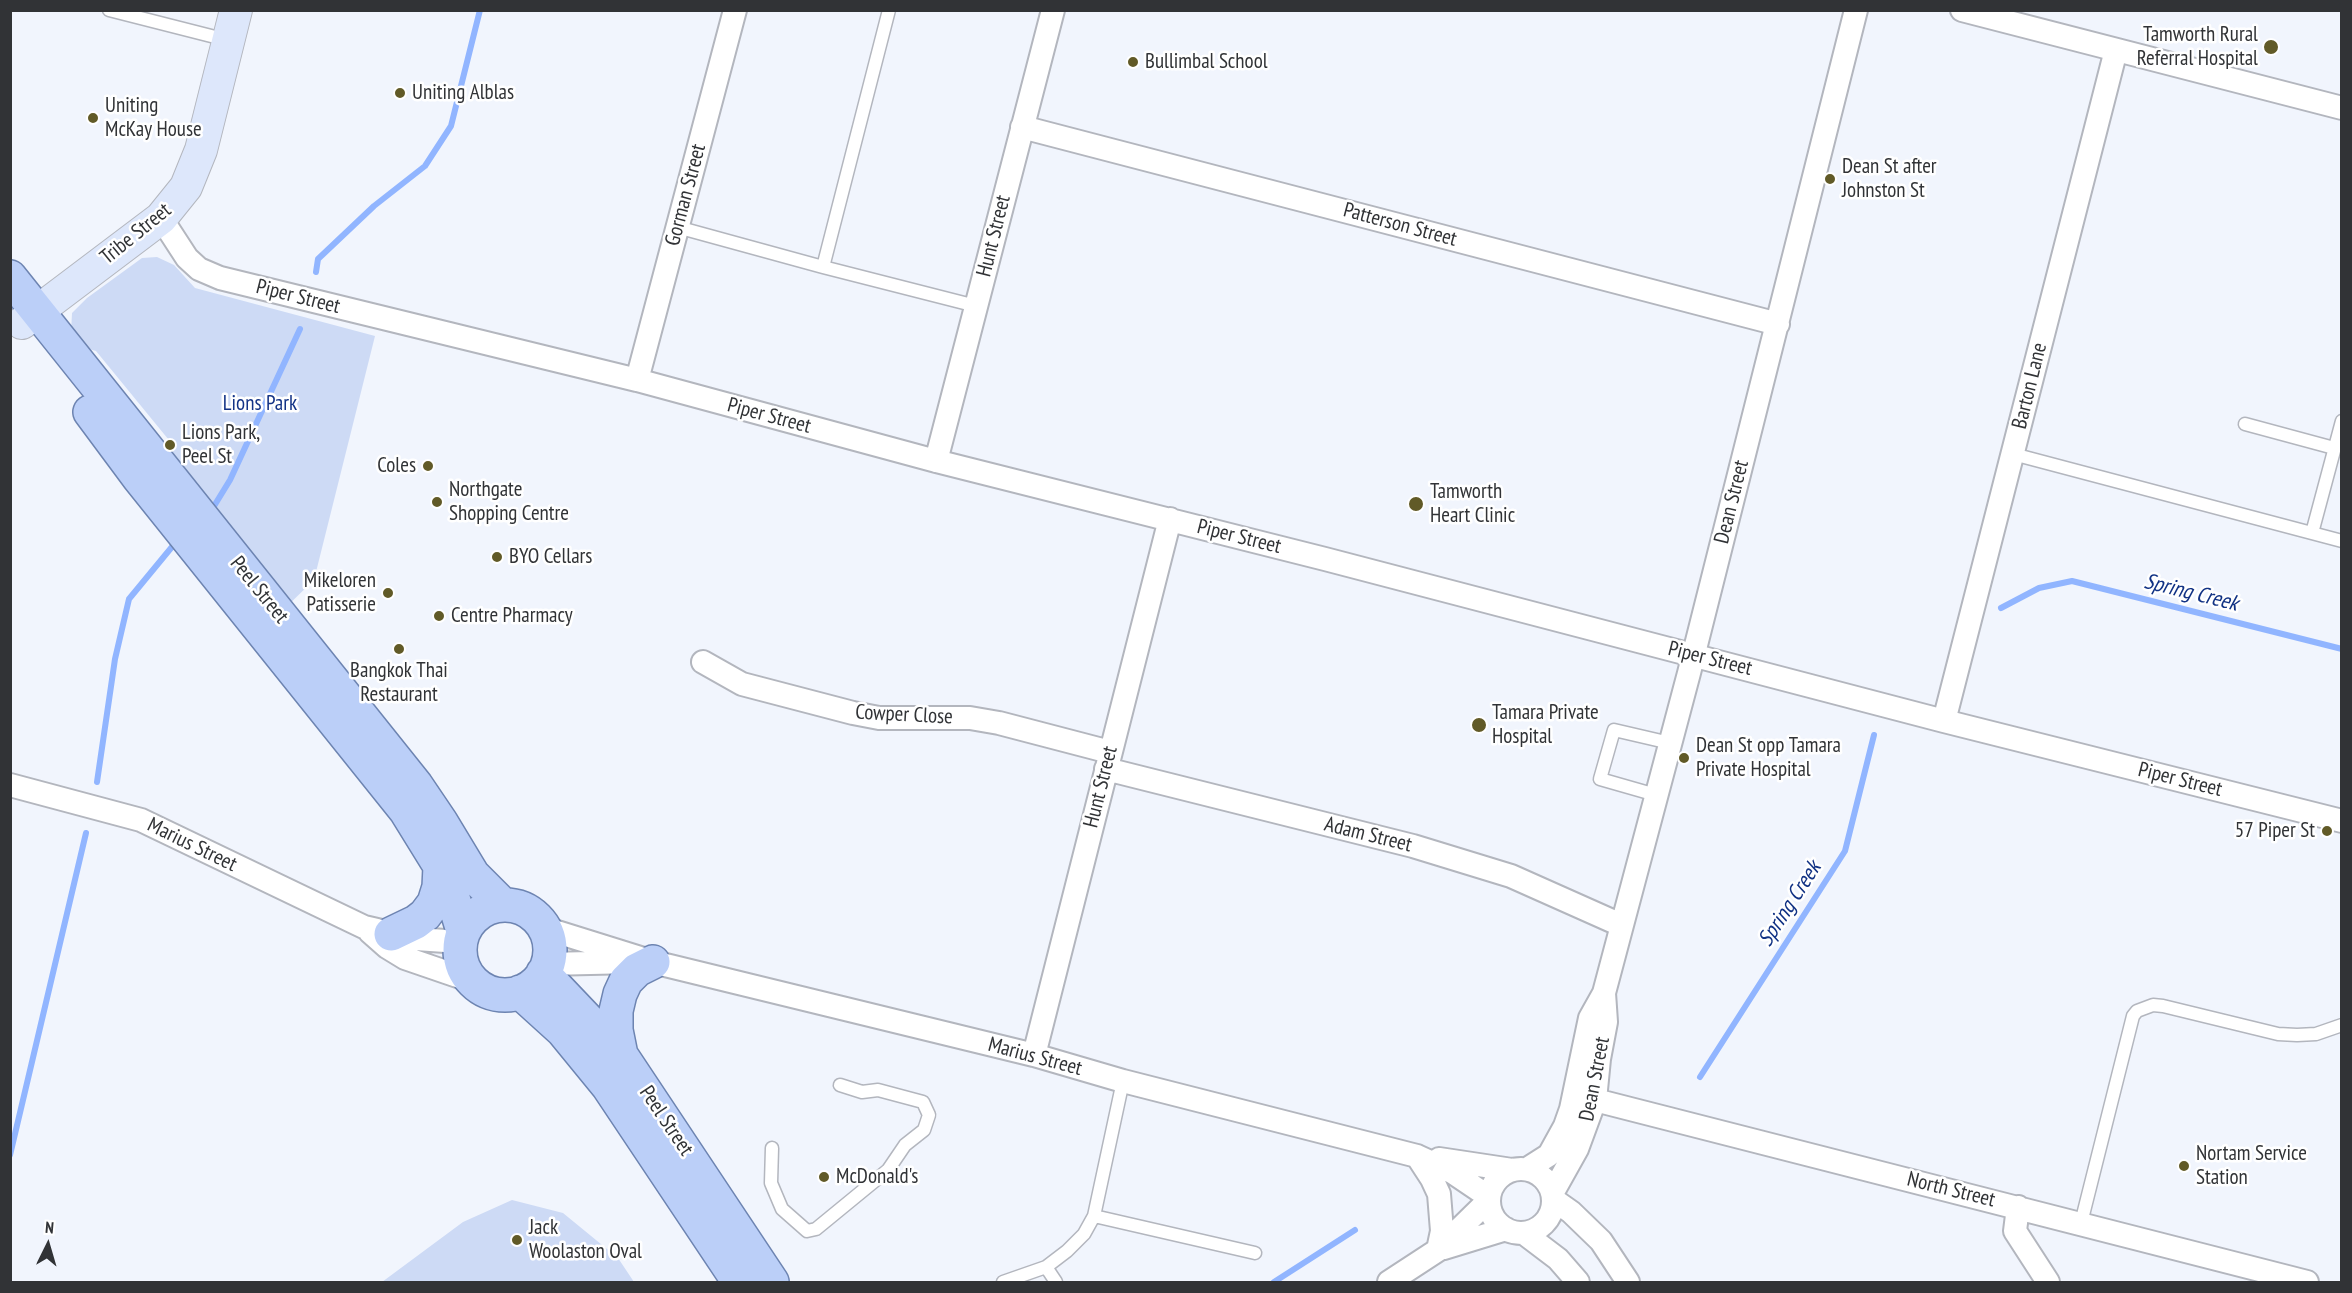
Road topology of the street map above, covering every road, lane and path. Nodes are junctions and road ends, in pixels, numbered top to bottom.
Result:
1 (109, 10) edge
2 (236, 10) edge
3 (735, 10) edge
4 (890, 10) edge
5 (1053, 10) edge
6 (1856, 10) edge
7 (1962, 10) edge
8 (229, 41) junction
9 (2116, 50) junction
10 (2342, 108) edge
11 (1022, 127) junction
12 (161, 219) junction
13 (677, 227) junction
14 (108, 258) junction
15 (822, 267) junction
16 (10, 277) edge
17 (976, 306) junction
18 (24, 314) edge
19 (1778, 324) junction
20 (72, 355) junction
21 (637, 380) junction
22 (2342, 422) edge
23 (2245, 424) dead end
24 (2334, 448) junction
25 (2013, 454) junction
26 (936, 461) junction
27 (1170, 519) junction
28 (2312, 534) junction
29 (2342, 541) edge
30 (1693, 655) junction
31 (703, 662) dead end
32 (1944, 721) junction
33 (1670, 743) junction
34 (1108, 761) junction
35 (10, 785) edge
36 (1656, 795) junction
37 (2342, 821) edge
38 (441, 866) junction
39 (503, 905) junction
40 (1621, 925) junction
41 (544, 928) junction
42 (377, 931) junction
43 (462, 937) junction
44 (653, 962) junction
45 (537, 976) junction
46 (472, 981) junction
47 (1604, 993) junction
48 (2342, 1025) edge
49 (1034, 1055) junction
50 (621, 1056) junction
51 (1123, 1081) junction
52 (840, 1084) dead end
53 (1595, 1100) junction
54 (772, 1148) dead end
55 (1417, 1156) junction
56 (1519, 1169) junction
57 (1553, 1196) junction
58 (1489, 1198) junction
59 (2018, 1207) junction
60 (1094, 1216) junction
61 (2081, 1223) junction
62 (1515, 1231) junction
63 (1438, 1250) junction
64 (1254, 1253) dead end
65 (1046, 1267) junction
66 (739, 1282) edge
67 (772, 1282) edge
68 (1003, 1282) edge
69 (1056, 1282) edge
70 (1389, 1282) edge
71 (1578, 1282) edge
72 (1628, 1282) edge
73 (2048, 1282) edge
74 (2307, 1282) edge

1 - 8 lane
2 - 8 street, Tribe Street
3 - 13 street, Gorman Street
4 - 15 lane
5 - 11 street, Hunt Street
6 - 19 street, Dean Street
7 - 9 street
8 - 12 street, Tribe Street
9 - 10 street
9 - 25 street, Barton Lane
11 - 17 street, Hunt Street
11 - 19 street, Patterson Street
12 - 14 street, Tribe Street
12 - 21 street, Piper Street
13 - 15 lane
13 - 21 street, Gorman Street
14 - 18 street, Tribe Street
14 - 20 street
15 - 17 lane
16 - 18 main road, Peel Street
17 - 26 street, Hunt Street
18 - 20 main road, Peel Street
18 - 38 main road, Peel Street
19 - 30 street, Dean Street
20 - 39 main road, Peel Street
21 - 26 street, Piper Street
22 - 24 lane
23 - 24 lane
24 - 28 lane
25 - 28 lane
25 - 32 street, Barton Lane
26 - 27 street, Piper Street
27 - 30 street, Piper Street
27 - 34 street, Hunt Street
28 - 29 lane
30 - 32 street, Piper Street
30 - 33 street, Dean Street
31 - 34 street, Cowper Close
32 - 37 street, Piper Street
33 - 36 street, Dean Street
33 - 36 lane
34 - 40 street, Adam Street
34 - 49 street, Hunt Street
35 - 42 street, Marius Street
36 - 40 street, Dean Street
38 - 42 main road
38 - 43 main road, Peel Street
39 - 41 main road
39 - 43 main road
40 - 47 street, Dean Street
41 - 44 street, Marius Street
41 - 45 main road
42 - 43 street, Marius Street
42 - 46 street, Marius Street
43 - 46 main road
44 - 45 street, Marius Street
44 - 49 street, Marius Street
44 - 50 main road
45 - 46 main road
45 - 50 main road, Peel Street
45 - 66 main road, Peel Street
47 - 53 street, Dean Street
47 - 56 street, Dean Street
48 - 61 lane
49 - 51 street, Marius Street
50 - 67 main road, Peel Street
51 - 55 street, Marius Street
51 - 60 lane
52 - 54 lane
53 - 57 street, Dean Street
53 - 59 street, North Street
55 - 56 street, Marius Street
55 - 58 street, Marius Street
55 - 63 street
56 - 57 street
56 - 58 street
57 - 62 street
57 - 72 street
58 - 62 street
58 - 63 street
59 - 61 street, North Street
59 - 73 street
60 - 64 lane
60 - 65 lane
61 - 74 street, North Street
62 - 63 street
62 - 71 street
63 - 70 street
65 - 68 lane
65 - 69 lane

